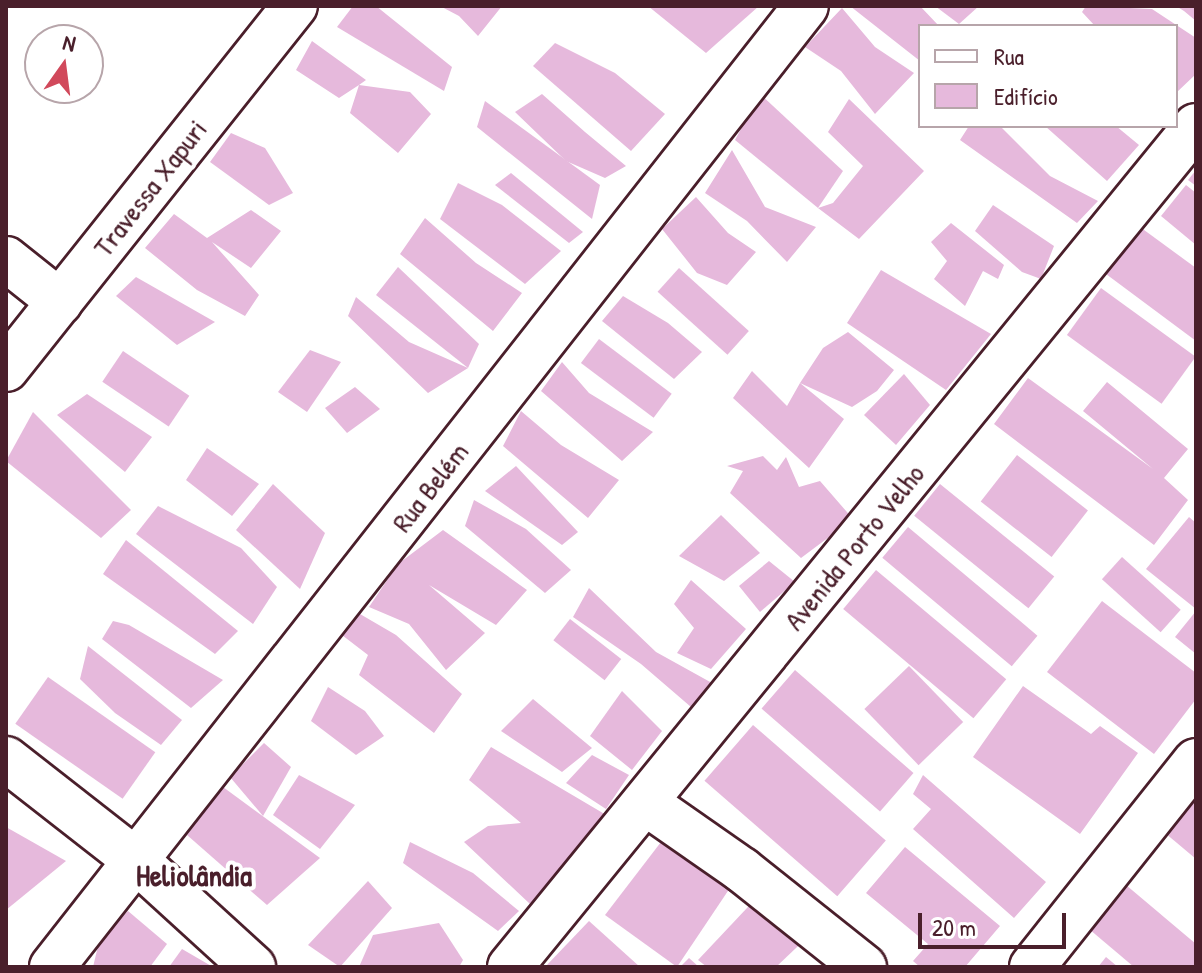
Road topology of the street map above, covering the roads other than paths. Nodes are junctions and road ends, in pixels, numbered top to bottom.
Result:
1 (806, 6) edge
2 (291, 7) edge
3 (1196, 126) edge
4 (6, 259) edge
5 (60, 302) junction
6 (6, 369) edge
7 (6, 759) edge
8 (1196, 761) edge
9 (646, 803) junction
10 (138, 862) junction
11 (52, 967) edge
12 (253, 967) edge
13 (510, 967) edge
14 (864, 967) edge
15 (1032, 967) edge

1 - 10 street, Rua Belém
2 - 5 street, Travessa Xapuri
3 - 9 street, Avenida Porto Velho
4 - 5 street
5 - 6 street, Travessa Xapuri
7 - 10 street
8 - 15 street
9 - 13 street, Avenida Porto Velho
9 - 14 street
10 - 11 street, Rua Belém
10 - 12 street

